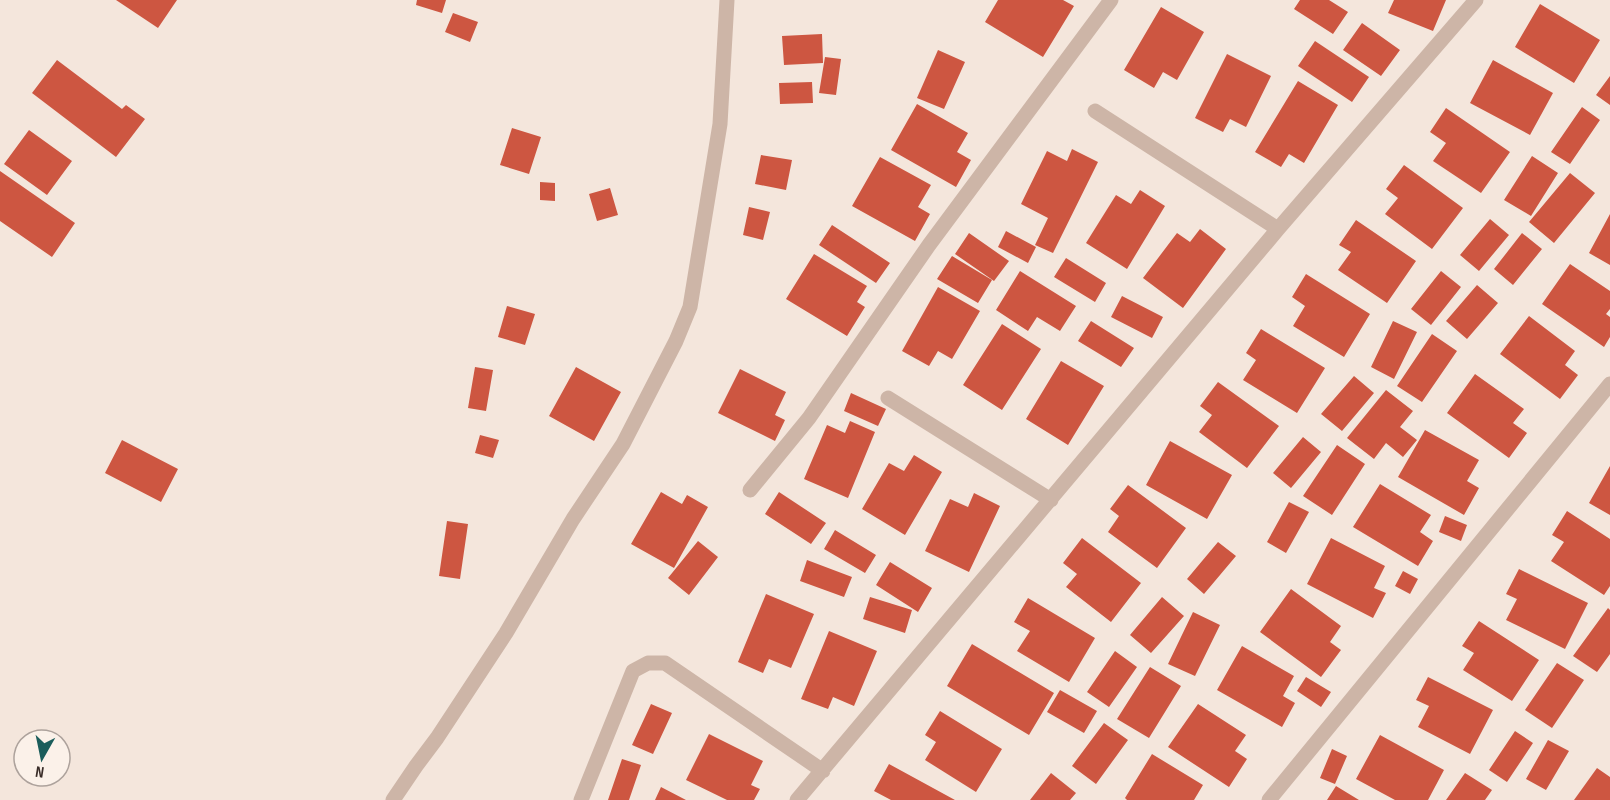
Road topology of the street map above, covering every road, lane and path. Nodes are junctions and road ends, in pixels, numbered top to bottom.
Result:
1 (727, 0) edge
2 (1110, 0) edge
3 (1476, 0) edge
4 (1095, 111) dead end
5 (1278, 229) junction
6 (1610, 384) edge
7 (888, 398) dead end
8 (750, 490) dead end
9 (1051, 500) junction
10 (824, 771) junction
11 (393, 800) edge
12 (581, 800) edge
13 (797, 800) edge
14 (1269, 800) edge

1 - 11 street
2 - 8 street
3 - 5 street
4 - 5 street
5 - 9 street
6 - 14 street
7 - 9 street
9 - 10 street
10 - 12 street
10 - 13 street

